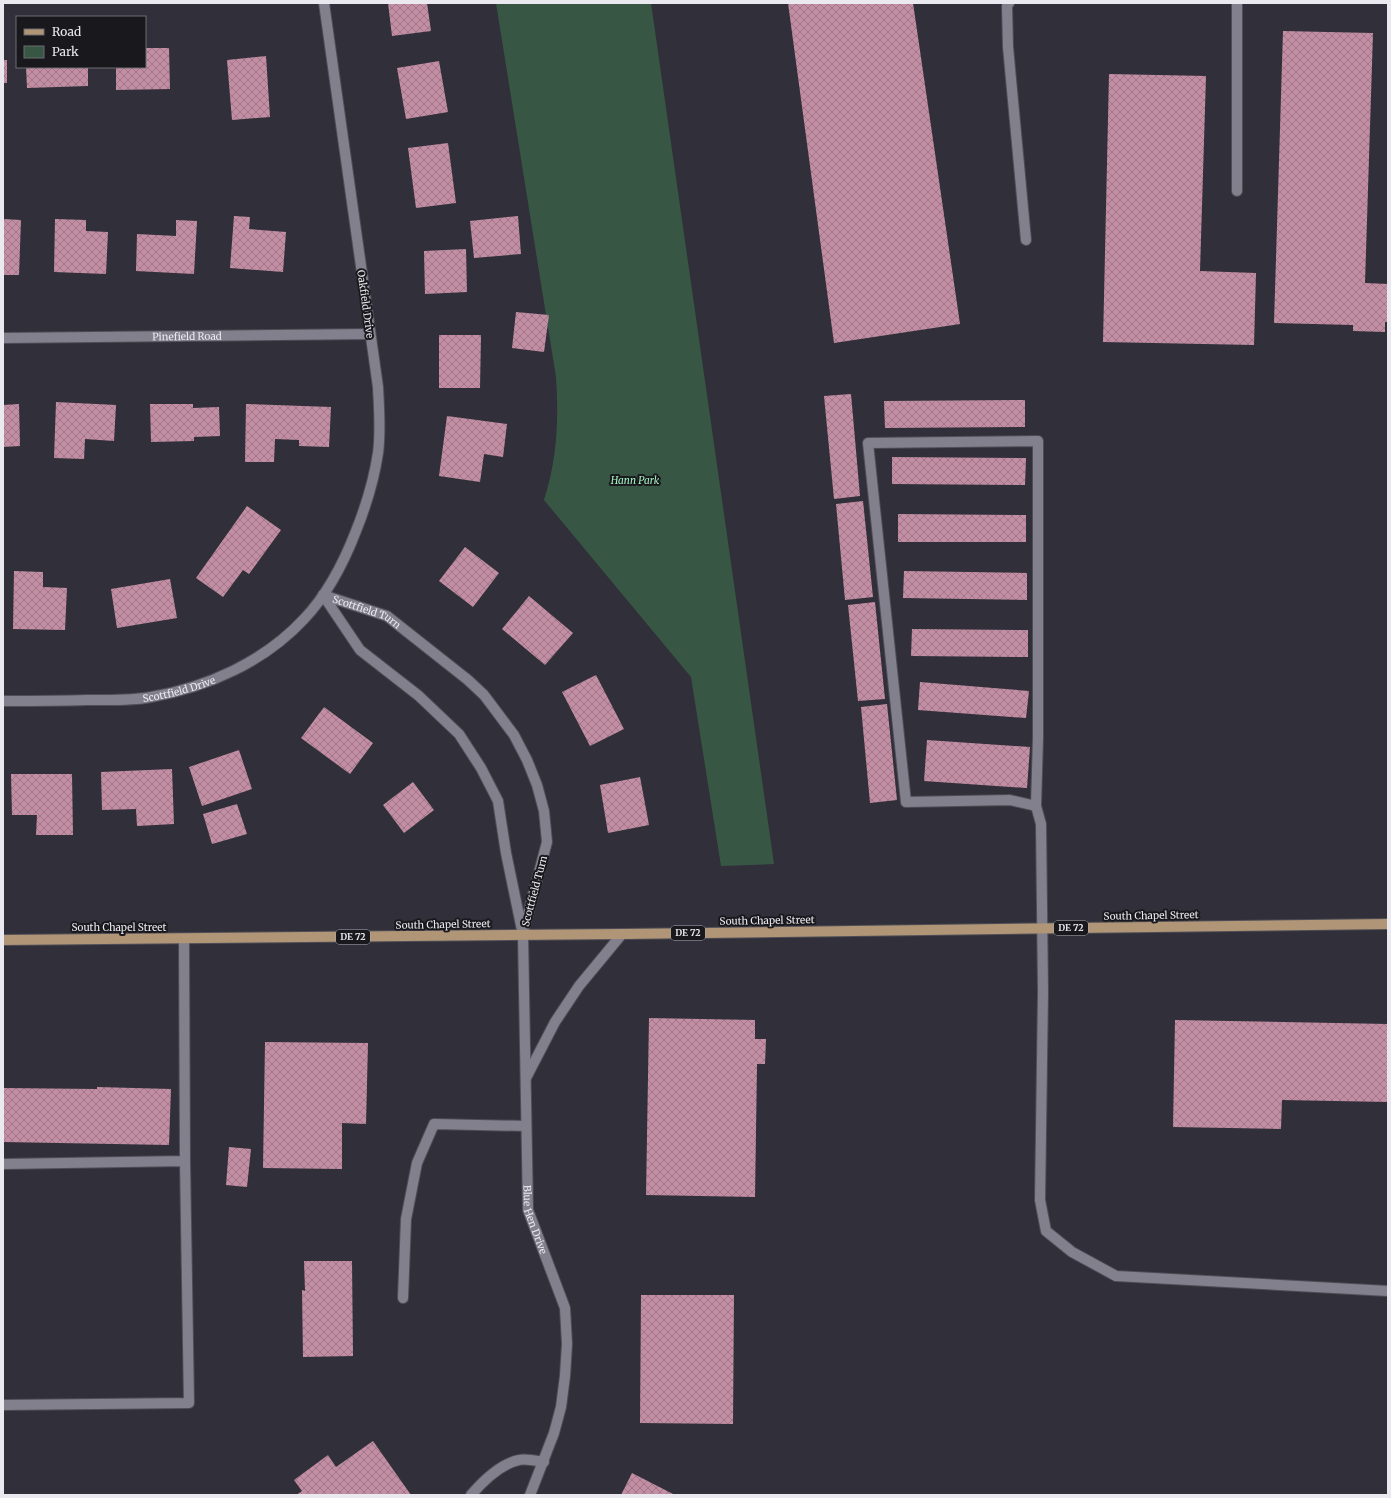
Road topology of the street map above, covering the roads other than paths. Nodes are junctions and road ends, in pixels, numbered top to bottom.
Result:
1 (324, 3) edge
2 (1009, 3) edge
3 (1237, 3) edge
4 (1237, 190) dead end
5 (1026, 240) dead end
6 (370, 334) junction
7 (3, 338) edge
8 (323, 595) junction
9 (3, 701) edge
10 (1036, 806) junction
11 (1388, 924) edge
12 (1042, 928) junction
13 (622, 934) junction
14 (523, 935) junction
15 (184, 939) junction
16 (3, 940) edge
17 (526, 1080) junction
18 (526, 1126) junction
19 (185, 1161) junction
20 (3, 1164) edge
21 (1388, 1291) edge
22 (403, 1298) dead end
23 (3, 1405) edge
24 (544, 1462) junction
25 (471, 1495) edge
26 (530, 1495) edge

1 - 6 street, Oakfield Drive
2 - 5 street
3 - 4 street
6 - 7 street, Pinefield Road
6 - 8 street, Oakfield Drive
8 - 9 street, Scottfield Drive
8 - 14 street, Scottfield Turn
8 - 14 street, Scottfield Turn
10 - 10 street
10 - 12 street
11 - 12 main road, South Chapel Street / DE 72
12 - 13 main road, South Chapel Street / DE 72
12 - 21 street
13 - 14 main road, South Chapel Street / DE 72
13 - 17 street
14 - 15 main road, South Chapel Street / DE 72
14 - 17 street, Blue Hen Drive
15 - 16 main road, South Chapel Street / DE 72
15 - 19 street
17 - 18 street, Blue Hen Drive
18 - 22 street
18 - 24 street, Blue Hen Drive
19 - 20 street
19 - 23 street
24 - 25 street
24 - 26 street, Blue Hen Drive

